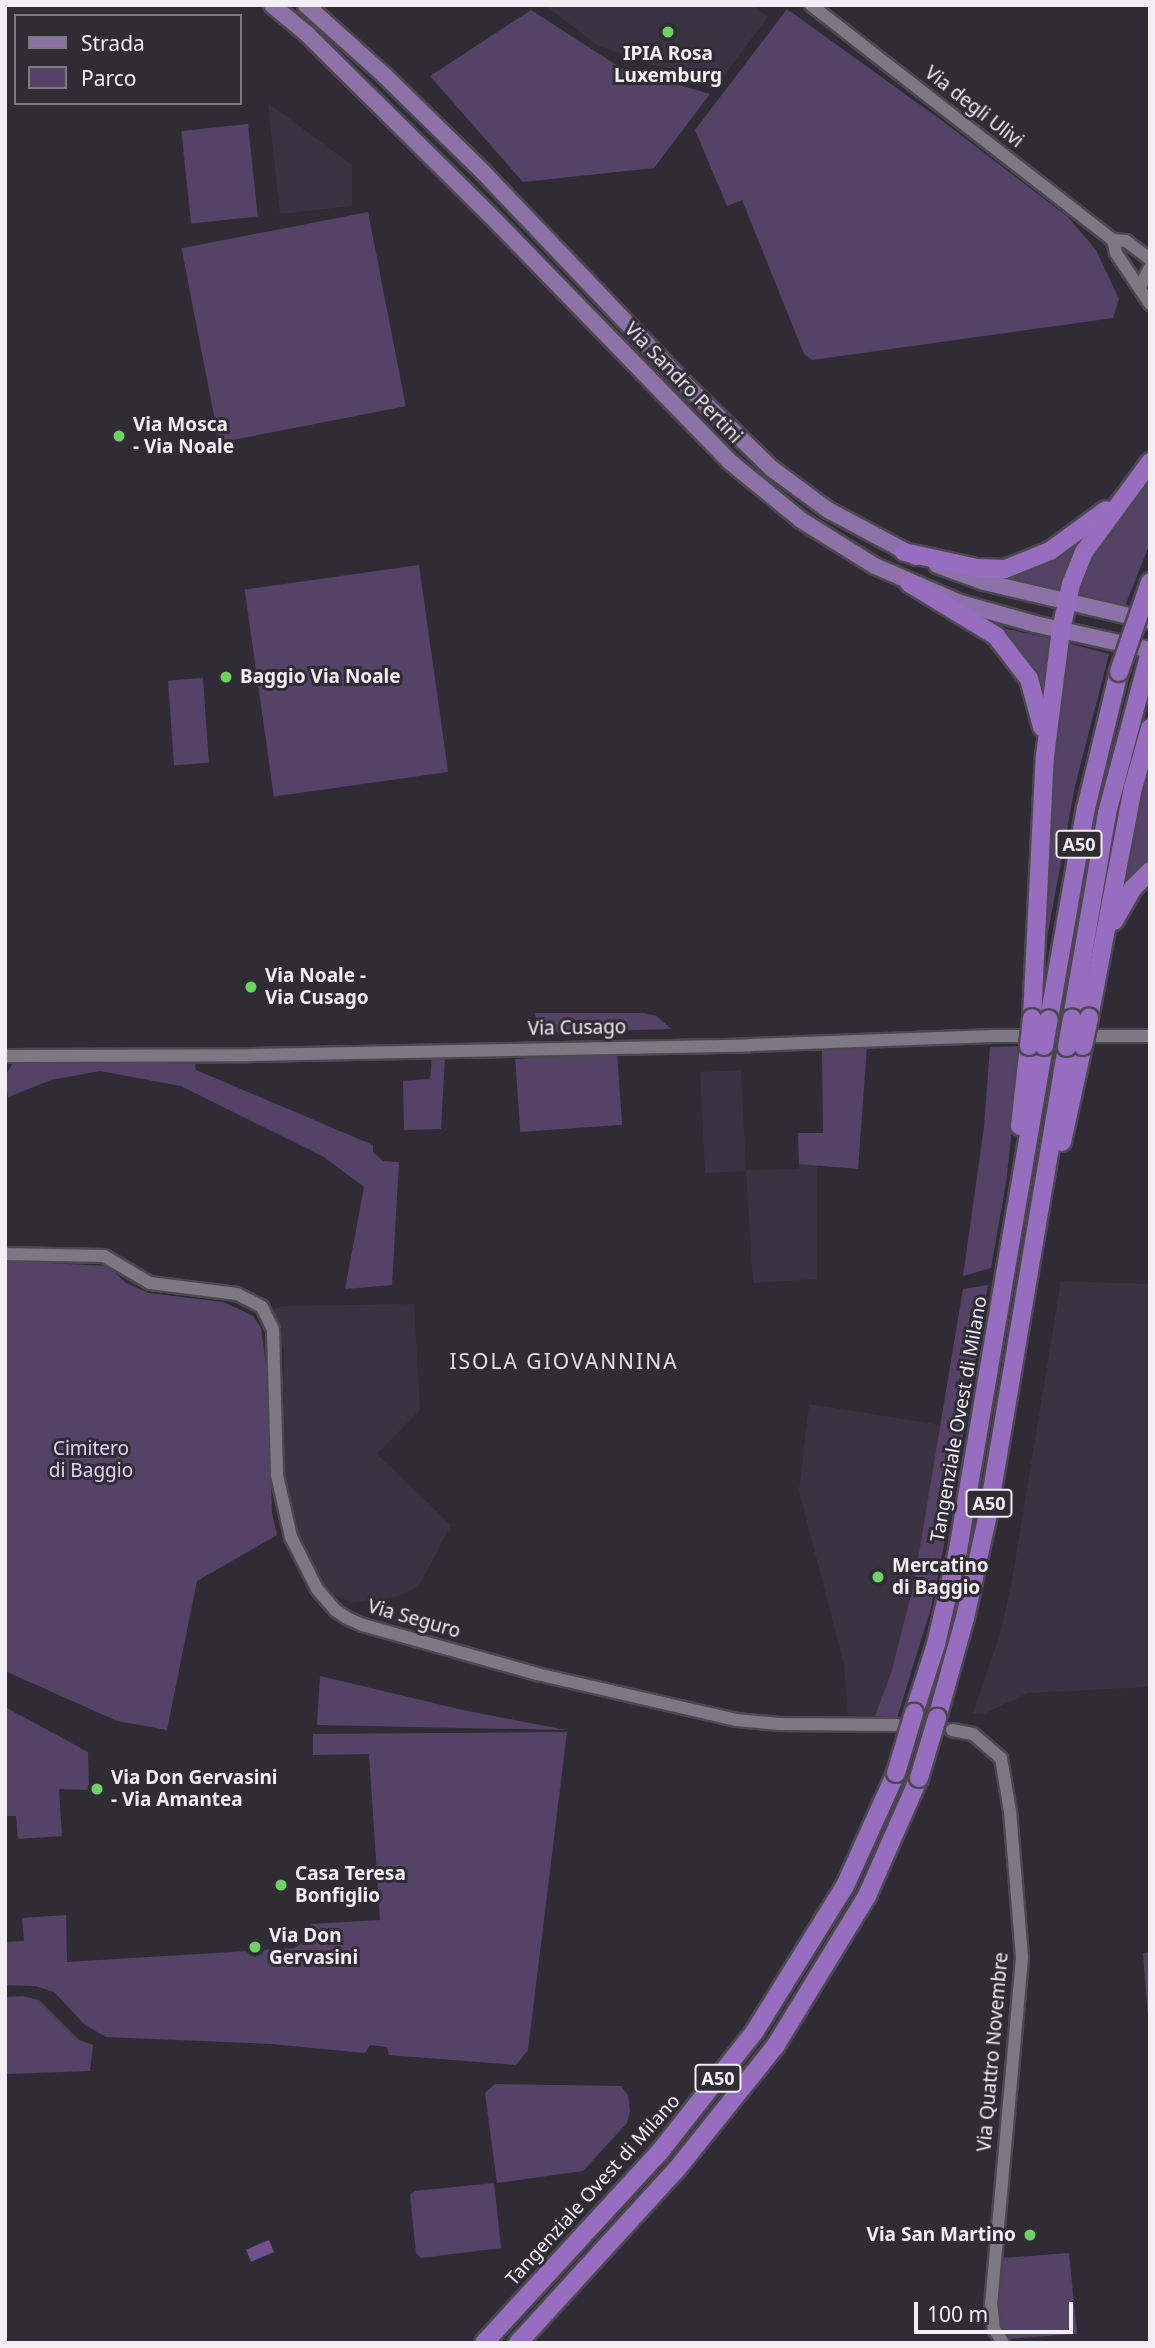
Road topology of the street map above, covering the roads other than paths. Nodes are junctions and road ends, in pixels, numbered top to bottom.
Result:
1 (272, 5) edge
2 (306, 5) edge
3 (811, 5) edge
4 (1113, 240) junction
5 (1150, 259) edge
6 (1150, 267) edge
7 (1140, 287) junction
8 (1150, 304) edge
9 (1150, 462) edge
10 (1129, 488) junction
11 (904, 552) junction
12 (1150, 582) edge
13 (909, 583) junction
14 (1067, 603) junction
15 (1150, 621) edge
16 (1061, 630) junction
17 (1150, 651) edge
18 (1150, 728) edge
19 (1045, 756) junction
20 (1150, 871) edge
21 (1105, 944) junction
22 (1041, 1018) junction
23 (1080, 1018) junction
24 (1150, 1036) edge
25 (5, 1056) edge
26 (5, 1254) edge
27 (897, 1725) tunnel mouth
28 (952, 1730) tunnel mouth
29 (484, 2343) edge
30 (518, 2343) edge
31 (1003, 2343) edge

1 - 13 main road, Via Sandro Pertini
2 - 11 main road, Via Sandro Pertini
3 - 4 street, Via degli Ulivi
4 - 5 street, Via degli Ulivi
4 - 7 street, Via degli Ulivi
6 - 7 street
7 - 8 street, Via degli Ulivi
9 - 10 highway
10 - 11 highway
10 - 14 highway
11 - 14 main road, Via Sandro Pertini
12 - 22 highway, Tangenziale Ovest di Milano / A50, bridge
13 - 16 main road, Via Sandro Pertini
13 - 19 highway
14 - 15 main road, Via Sandro Pertini
14 - 16 highway
16 - 17 main road, Via Sandro Pertini
16 - 19 highway
17 - 23 highway, A50
18 - 21 highway
19 - 22 highway
20 - 21 highway
21 - 23 highway
22 - 29 highway, Tangenziale Ovest di Milano / A50, bridge
23 - 30 highway, A50, bridge
24 - 25 street, Via Cusago
26 - 27 street, Via Seguro
28 - 31 street, Via Quattro Novembre

